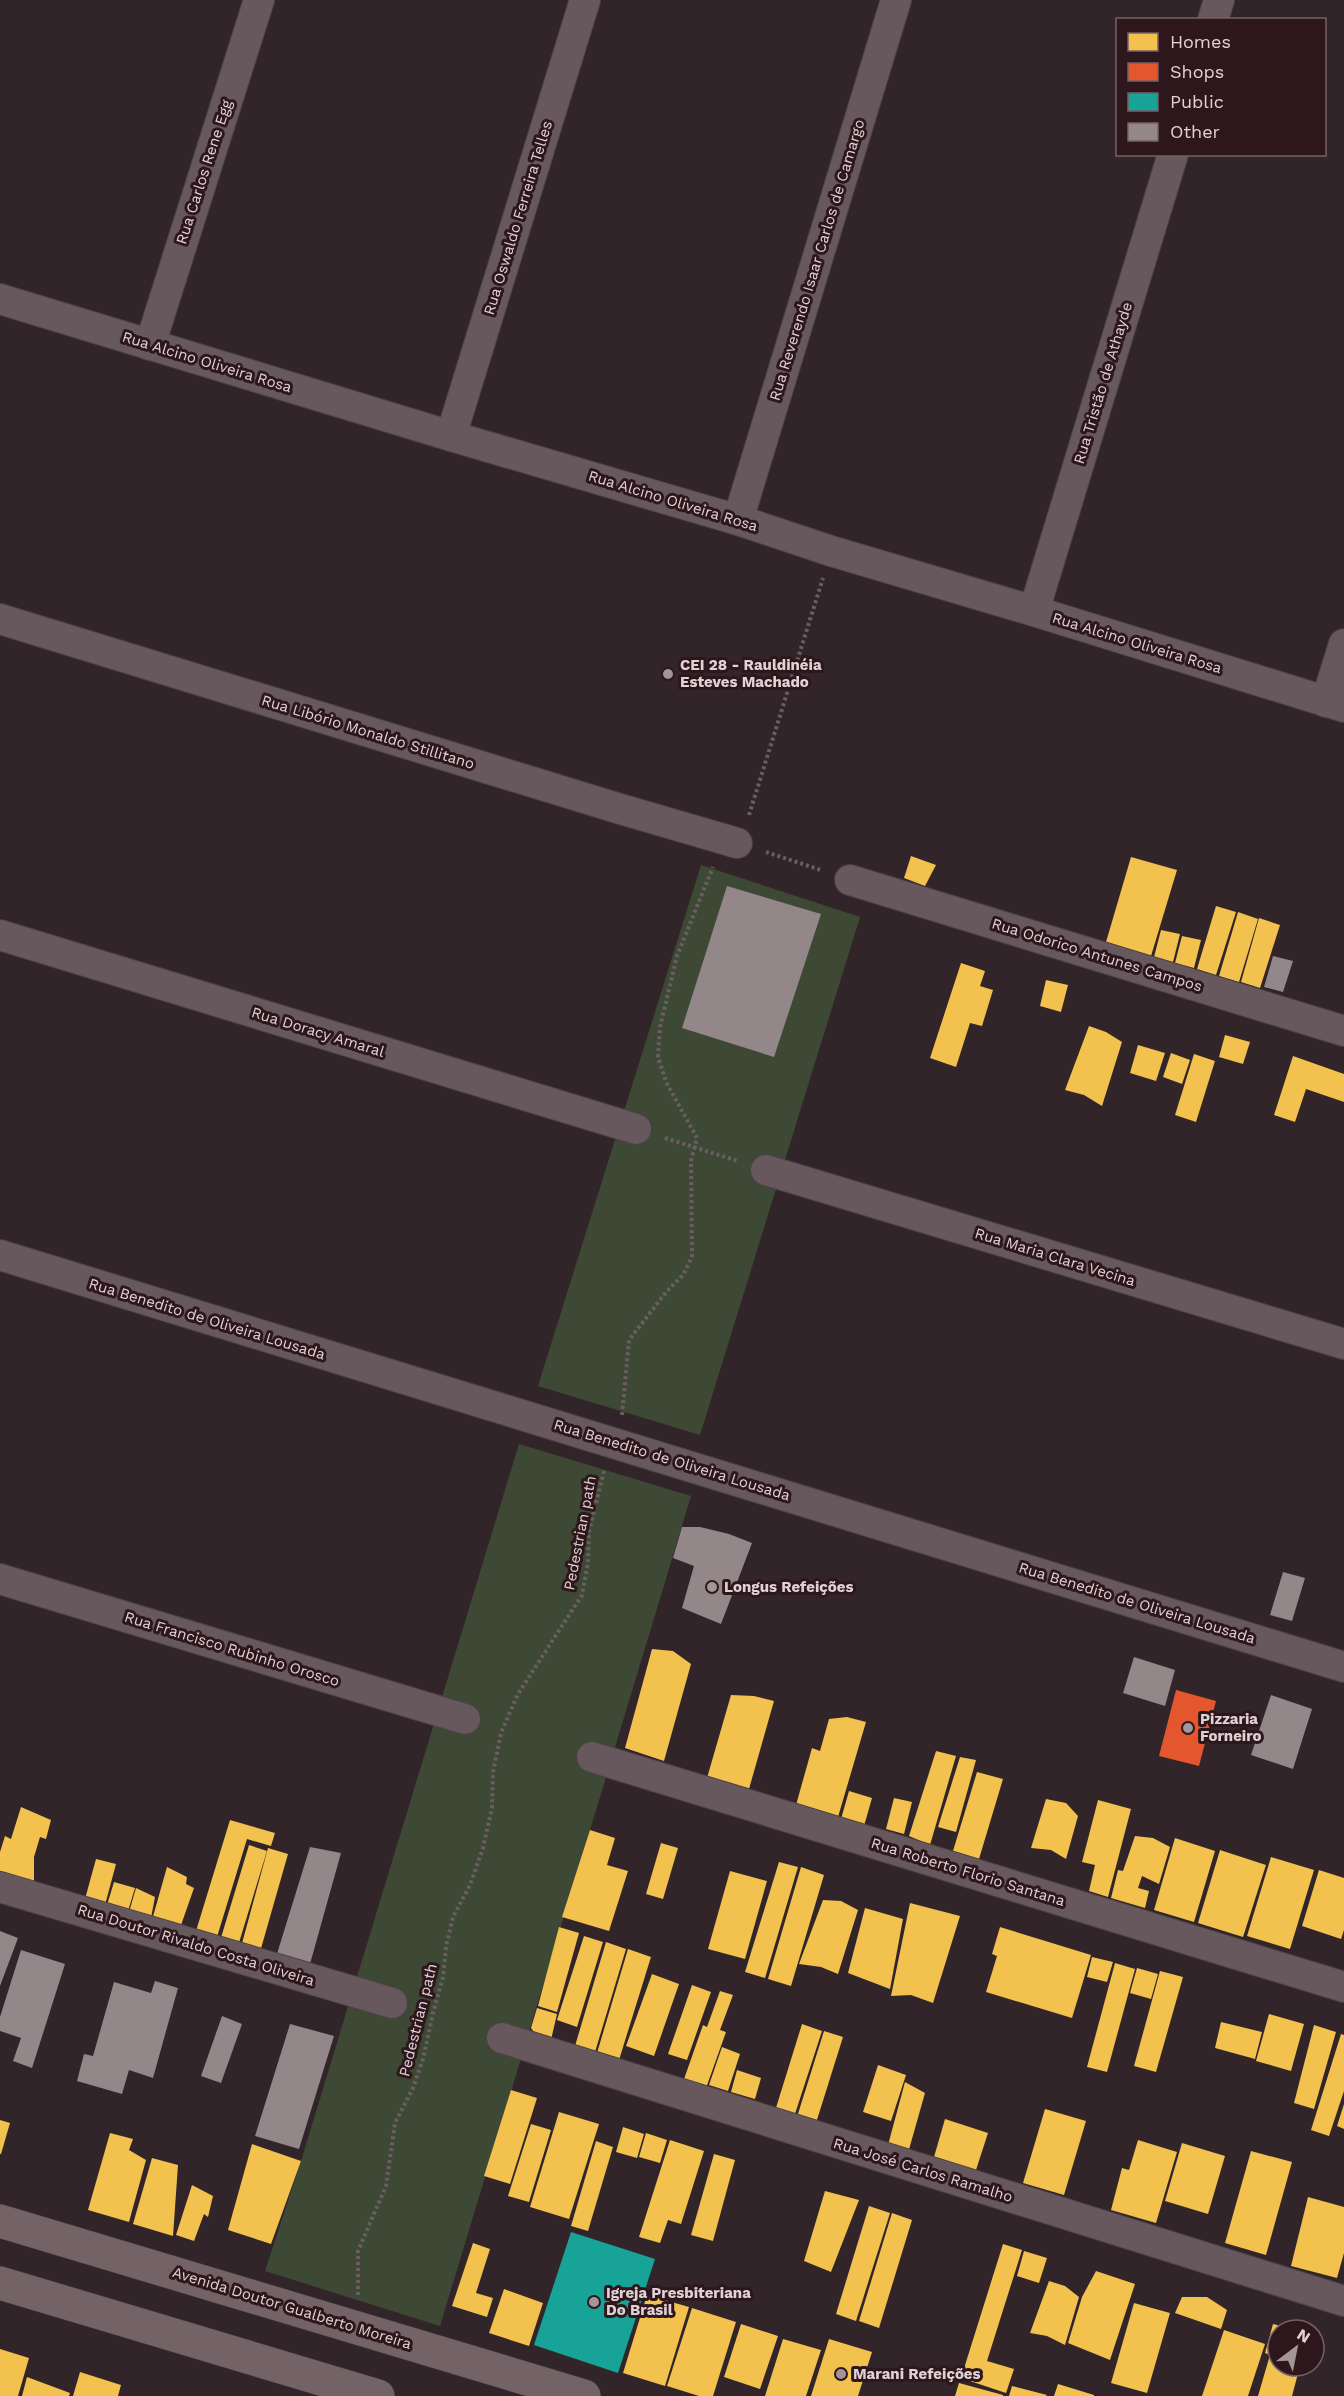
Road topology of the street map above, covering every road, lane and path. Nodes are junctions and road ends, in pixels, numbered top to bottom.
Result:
1 (259, 0) edge
2 (585, 0) edge
3 (896, 0) edge
4 (1219, 0) edge
5 (1214, 18) edge
6 (1172, 156) edge
7 (0, 299) edge
8 (150, 345) junction
9 (451, 436) junction
10 (738, 520) junction
11 (831, 551) junction
12 (1034, 611) junction
13 (0, 619) edge
14 (1344, 644) edge
15 (1335, 705) edge
16 (741, 834) junction
17 (850, 880) joint
18 (0, 935) edge
19 (1344, 1031) edge
20 (636, 1129) joint
21 (695, 1146) junction
22 (766, 1170) joint
23 (0, 1256) edge
24 (1344, 1344) edge
25 (611, 1441) junction
26 (0, 1579) edge
27 (1344, 1667) edge
28 (465, 1719) dead end
29 (592, 1757) dead end
30 (0, 1887) edge
31 (1344, 1988) edge
32 (392, 2003) dead end
33 (502, 2038) dead end
34 (0, 2221) edge
35 (0, 2283) edge
36 (1344, 2301) edge
37 (354, 2326) junction
38 (378, 2396) edge
39 (584, 2396) edge

1 - 8 street, Rua Carlos Rene Egg
2 - 9 street, Rua Oswaldo Ferreira Telles
3 - 10 street, Rua Reverendo Isaar Carlos de Camargo
4 - 5 street
6 - 12 street, Rua Tristão de Athayde
7 - 8 street, Rua Alcino Oliveira Rosa
8 - 9 street, Rua Alcino Oliveira Rosa
9 - 10 street, Rua Alcino Oliveira Rosa
10 - 11 street, Rua Alcino Oliveira Rosa
11 - 12 street, Rua Alcino Oliveira Rosa
11 - 16 path
12 - 15 street, Rua Alcino Oliveira Rosa
13 - 16 street, Rua Libório Monaldo Stillitano
14 - 15 street
16 - 17 path
16 - 21 path, Pedestrian path
17 - 19 street, Rua Odorico Antunes Campos
18 - 20 street, Rua Doracy Amaral
20 - 21 path
21 - 22 path
21 - 25 path, Pedestrian path
22 - 24 street, Rua Maria Clara Vecina
23 - 25 street, Rua Benedito de Oliveira Lousada
25 - 27 street, Rua Benedito de Oliveira Lousada
25 - 37 path, Pedestrian path
26 - 28 street, Rua Francisco Rubinho Orosco
29 - 31 street, Rua Roberto Florio Santana
30 - 32 street, Rua Doutor Rivaldo Costa Oliveira
33 - 36 street, Rua José Carlos Ramalho
34 - 37 main road, Avenida Doutor Gualberto Moreira
35 - 38 main road
37 - 39 main road, Avenida Doutor Gualberto Moreira

